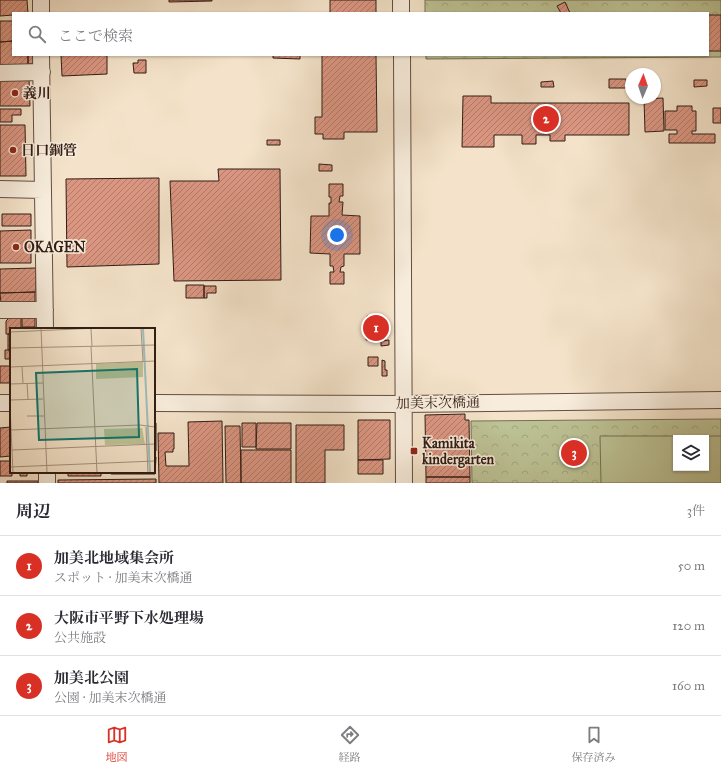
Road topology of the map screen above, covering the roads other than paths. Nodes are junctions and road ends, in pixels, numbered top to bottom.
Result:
1 (41, 0) edge
2 (401, 0) edge
3 (41, 12) edge
4 (401, 12) edge
5 (41, 56) edge
6 (402, 56) edge
7 (42, 72) junction
8 (0, 73) edge
9 (0, 189) edge
10 (43, 190) junction
11 (0, 310) edge
12 (45, 310) junction
13 (45, 328) edge
14 (721, 400) edge
15 (155, 403) edge
16 (403, 404) junction
17 (404, 483) edge

1 - 3 street
2 - 4 street
5 - 7 street
6 - 16 street
7 - 8 street
7 - 10 street
9 - 10 street
10 - 12 street
11 - 12 street
12 - 13 street
14 - 16 street, 加美末次橋通
15 - 16 street, 加美末次橋通
16 - 17 street

